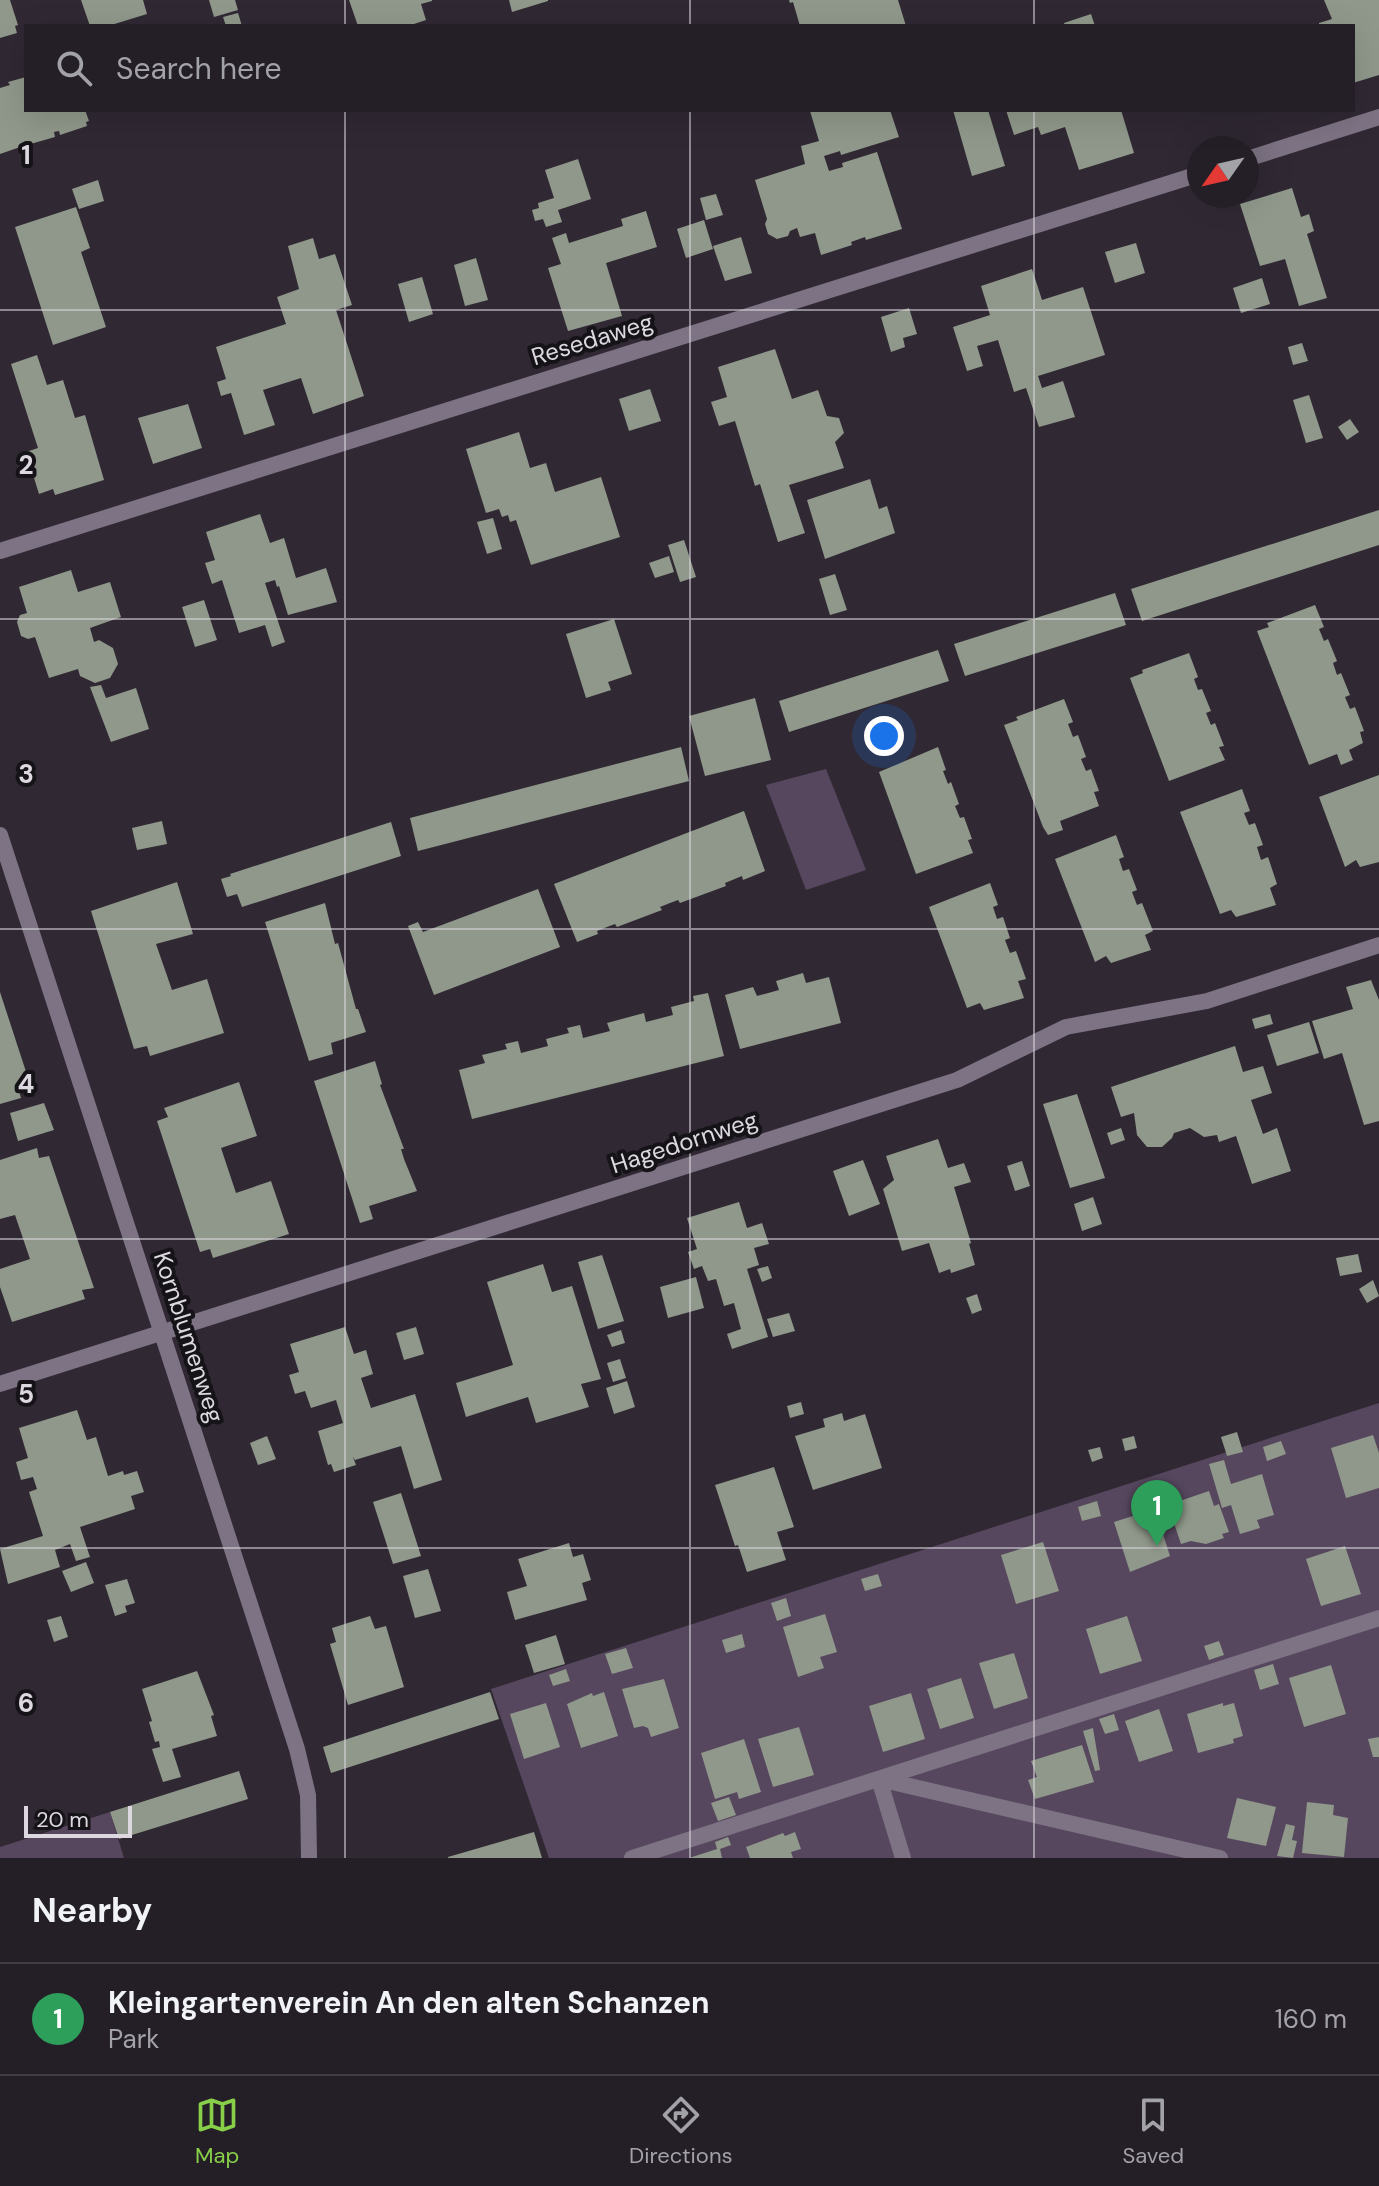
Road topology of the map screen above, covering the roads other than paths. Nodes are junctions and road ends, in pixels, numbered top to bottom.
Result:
1 (1379, 117) edge
2 (1259, 155) edge
3 (1187, 178) edge
4 (0, 551) edge
5 (0, 835) edge
6 (1379, 945) edge
7 (163, 1332) junction
8 (0, 1384) edge
9 (1379, 1618) edge
10 (879, 1779) junction
11 (1188, 1854) edge
12 (309, 1858) edge
13 (632, 1858) edge
14 (903, 1858) edge
15 (1220, 1858) edge

1 - 2 street
3 - 4 street, Resedaweg
5 - 7 street, Kornblumenweg
6 - 7 street, Hagedornweg
7 - 8 street, Hagedornweg
7 - 12 street, Kornblumenweg
9 - 10 street
10 - 11 street
10 - 13 street
10 - 14 street
11 - 15 street

